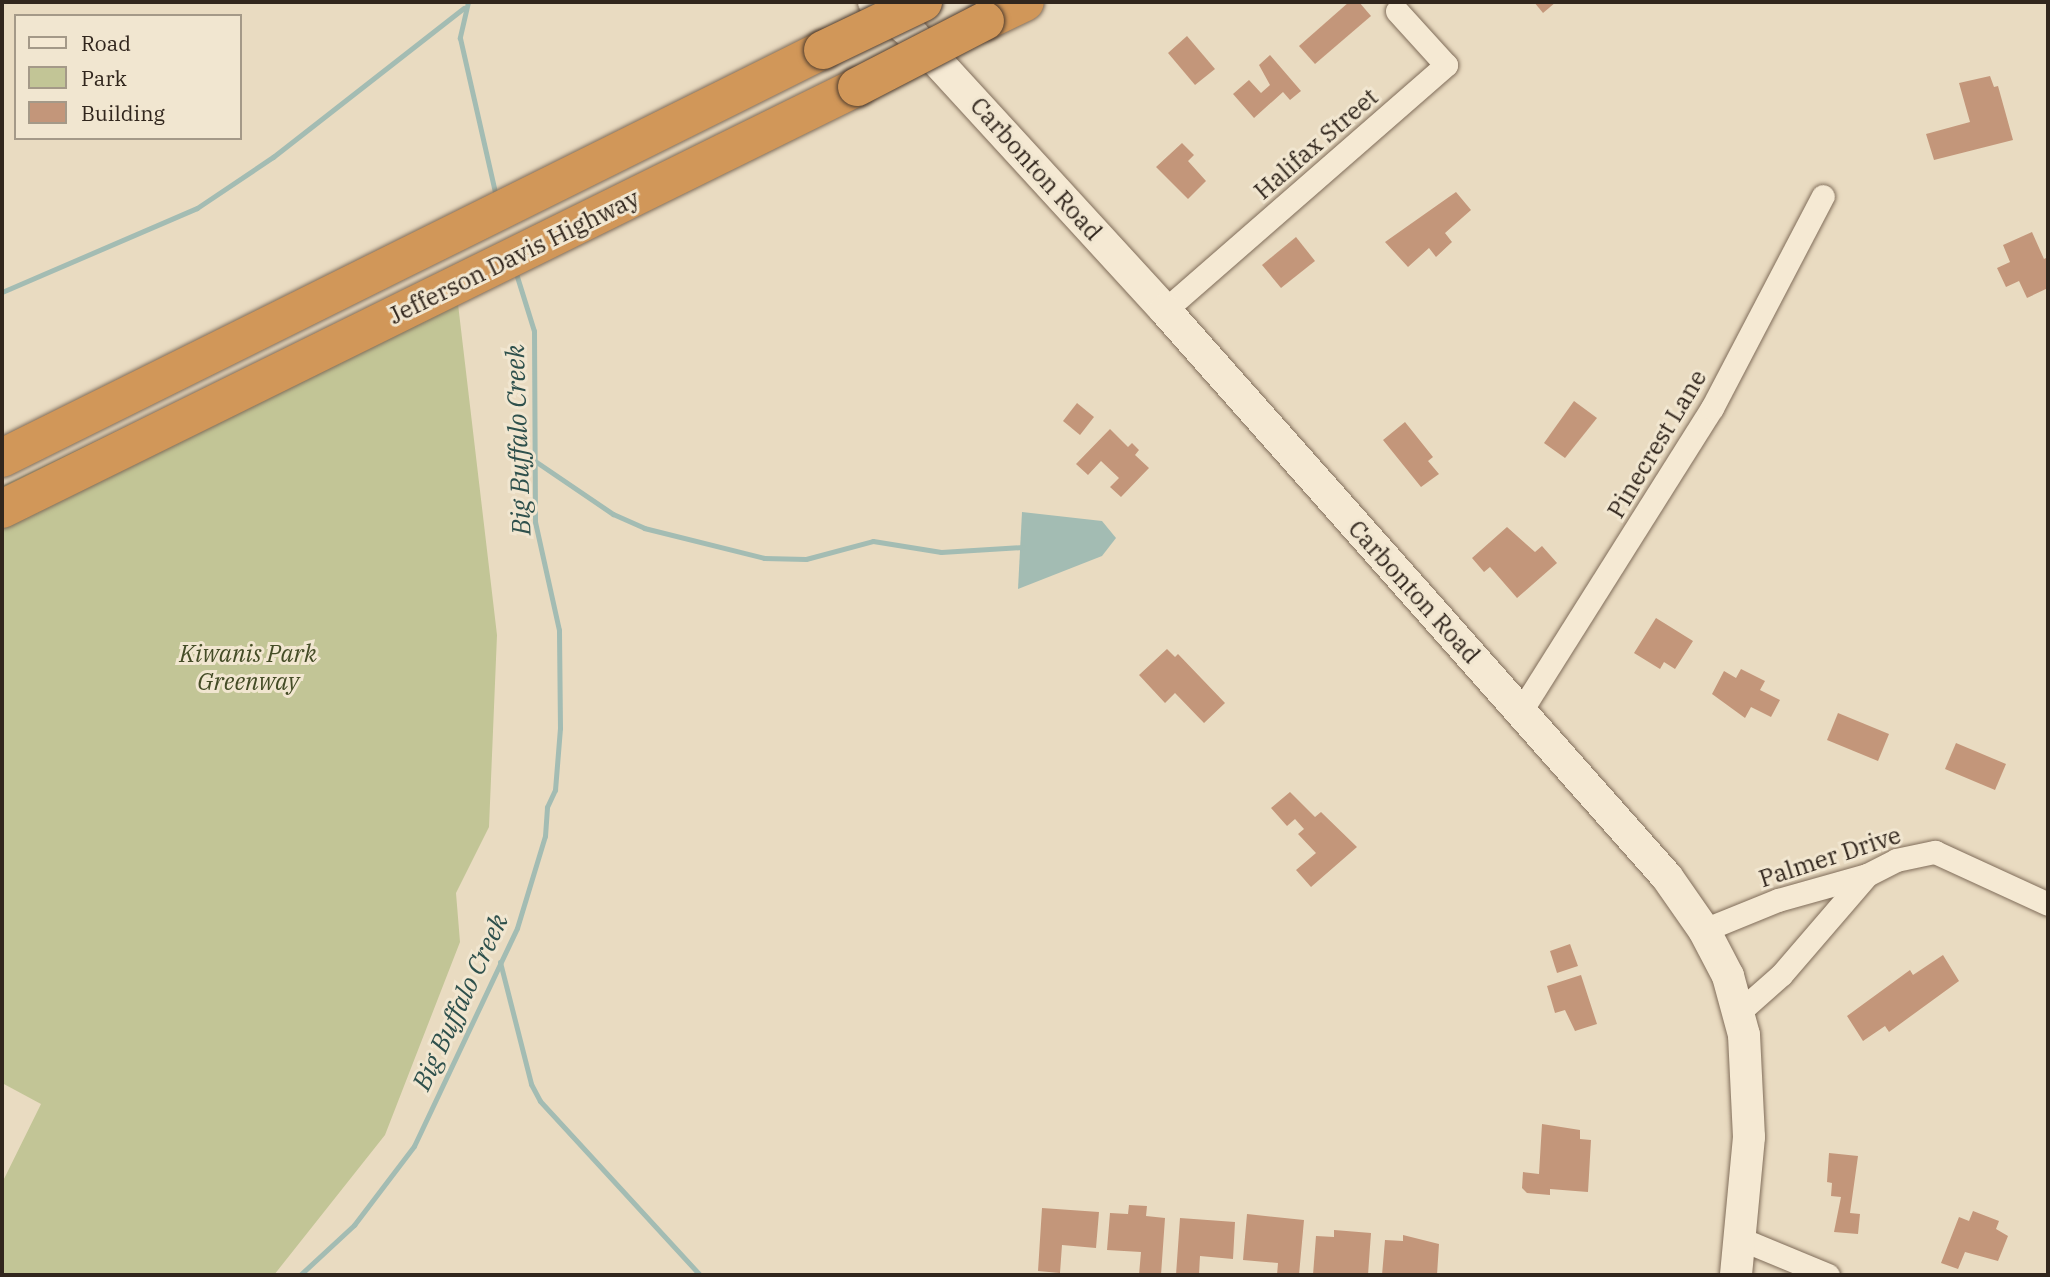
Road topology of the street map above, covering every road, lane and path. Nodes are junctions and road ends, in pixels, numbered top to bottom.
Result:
1 (874, 2) edge
2 (923, 2) edge
3 (1025, 2) edge
4 (1397, 11) dead end
5 (1823, 196) dead end
6 (1165, 310) junction
7 (2, 458) edge
8 (2, 509) edge
9 (1521, 711) junction
10 (1867, 876) junction
11 (2048, 904) edge
12 (1704, 930) junction
13 (1739, 1012) junction
14 (1741, 1239) junction
15 (1736, 1275) edge
16 (1828, 1275) edge

1 - 6 street, Carbonton Road
2 - 7 highway, Jefferson Davis Highway, bridge
3 - 8 highway, Jefferson Davis Highway, bridge
4 - 6 street, Halifax Street
5 - 9 street, Pinecrest Lane
6 - 9 street, Carbonton Road
9 - 12 street, Carbonton Road
10 - 11 street, Palmer Drive
10 - 12 street, Palmer Drive
10 - 13 street
12 - 13 street, Carbonton Road
13 - 14 street, Carbonton Road
14 - 15 street, Carbonton Road
14 - 16 street

